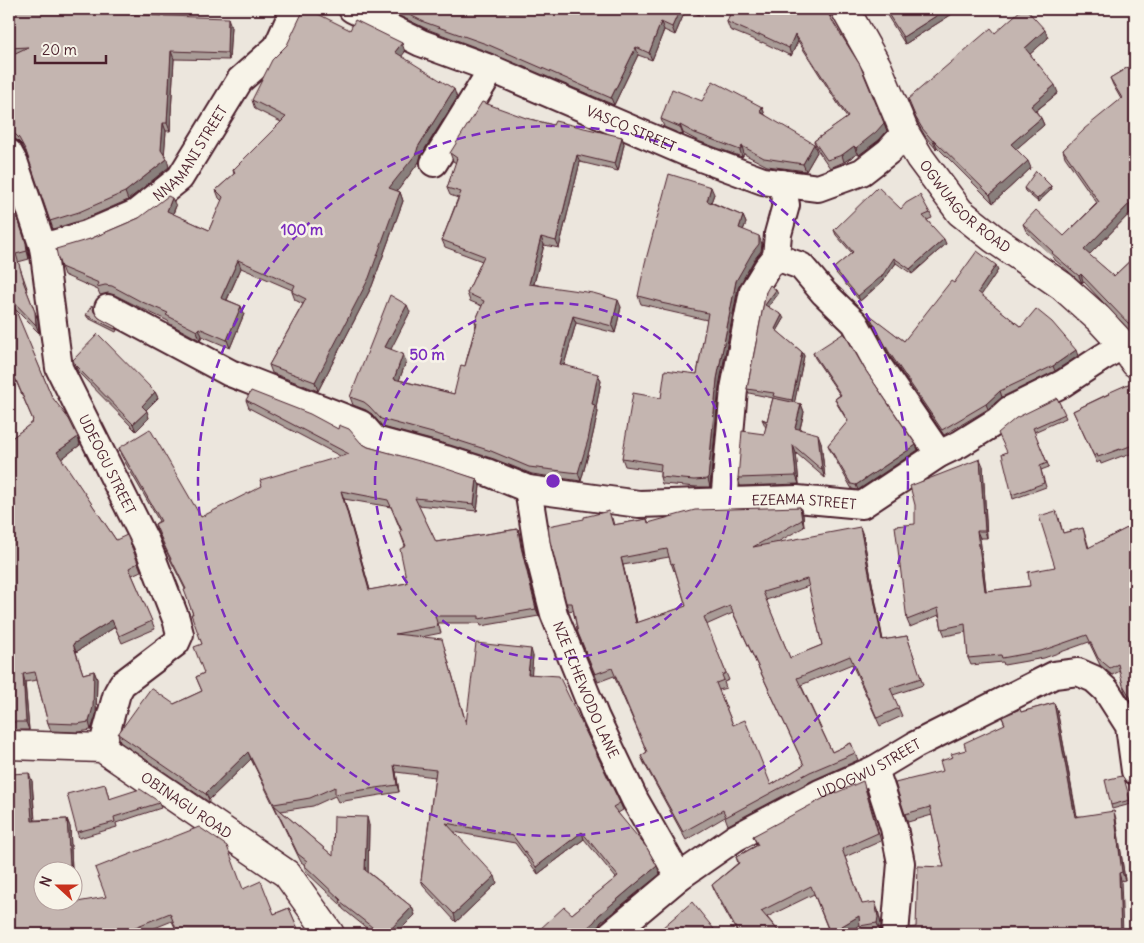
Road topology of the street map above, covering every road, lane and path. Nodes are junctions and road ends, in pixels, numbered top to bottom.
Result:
1 (294, 9) edge
2 (352, 9) edge
3 (845, 9) edge
4 (492, 69) junction
5 (905, 133) junction
6 (9, 153) edge
7 (434, 163) dead end
8 (782, 184) junction
9 (43, 247) junction
10 (776, 257) junction
11 (108, 308) dead end
12 (1129, 354) edge
13 (939, 454) junction
14 (528, 489) junction
15 (724, 502) junction
16 (1132, 725) edge
17 (9, 745) edge
18 (102, 748) junction
19 (875, 769) junction
20 (1135, 771) edge
21 (679, 877) junction
22 (330, 934) edge
23 (611, 934) edge
24 (895, 934) edge

1 - 9 street, NNAMANI STREET
2 - 4 street, VASCO STREET
3 - 5 street, OGWUAGOR ROAD
4 - 7 street
4 - 8 street, VASCO STREET
5 - 8 street, VASCO STREET
5 - 12 street, OGWUAGOR ROAD
6 - 9 street, UDEOGU STREET
8 - 10 street
9 - 18 street, UDEOGU STREET
10 - 13 street
10 - 15 street
11 - 14 street, EZEAMA STREET
12 - 13 street, EZEAMA STREET
13 - 15 street, EZEAMA STREET
14 - 15 street, EZEAMA STREET
14 - 21 street, NZE ECHEWODO LANE
16 - 19 street, UDOGWU STREET
16 - 20 street
17 - 18 street
18 - 22 street, OBINAGU ROAD
19 - 21 street, UDOGWU STREET
19 - 24 street
21 - 23 street, UDOGWU STREET

